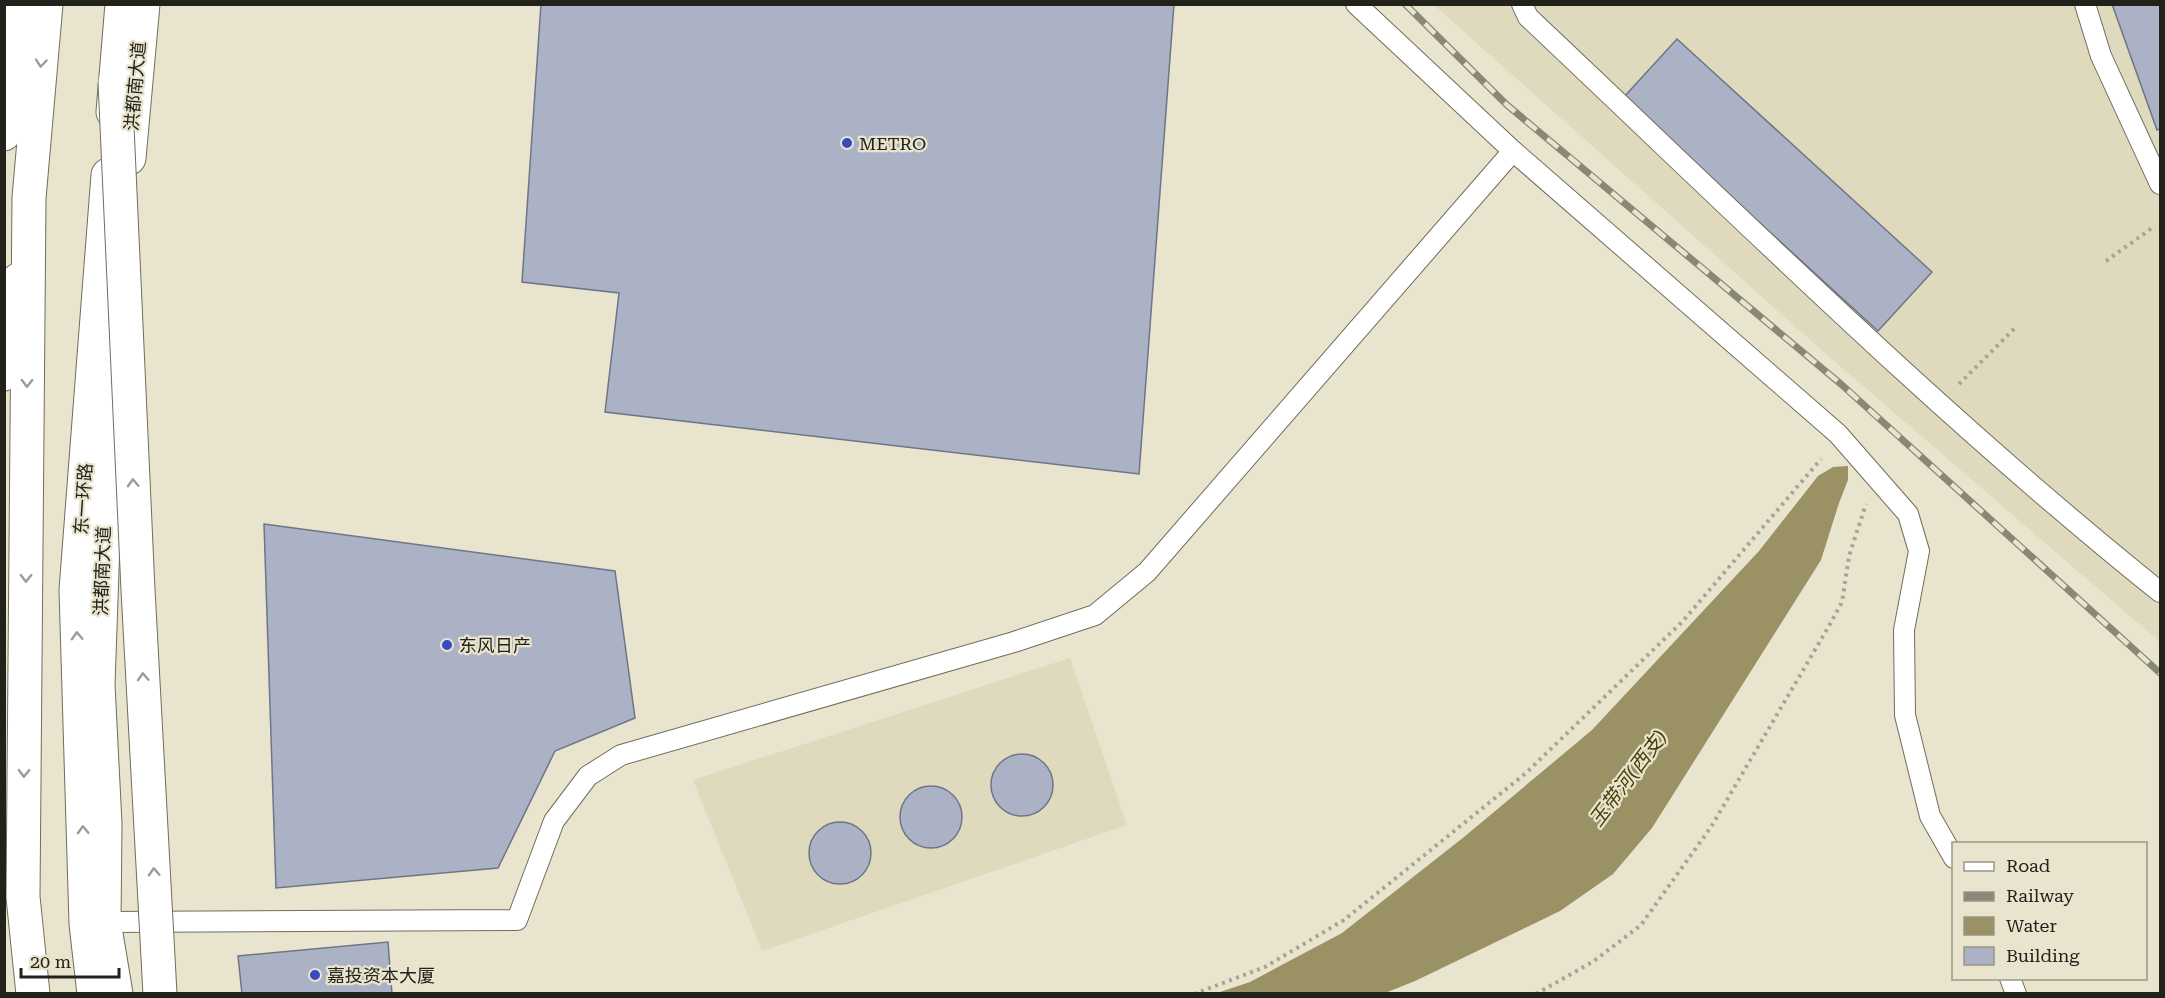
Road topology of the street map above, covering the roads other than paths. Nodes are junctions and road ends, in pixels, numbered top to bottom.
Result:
1 (15, 4) edge
2 (46, 4) edge
3 (122, 4) edge
4 (143, 4) edge
5 (1356, 4) edge
6 (1522, 4) edge
7 (2085, 4) edge
8 (115, 82) junction
9 (4, 134) edge
10 (1513, 151) junction
11 (2160, 184) edge
12 (29, 198) junction
13 (4, 374) edge
14 (2160, 592) edge
15 (1952, 856) edge
16 (104, 922) junction
17 (33, 993) edge
18 (94, 993) edge
19 (116, 993) edge
20 (160, 993) edge

1 - 9 main road
2 -> 12 main road
3 - 8 main road, 东一环路
4 - 16 main road, 洪都南大道
5 - 10 lane
6 - 14 lane
7 - 11 lane
18 -> 8 main road, 东一环路, bridge
20 -> 8 main road, bridge
10 - 15 lane
10 - 16 lane
12 - 13 main road
12 -> 17 main road
16 - 19 main road, 洪都南大道

